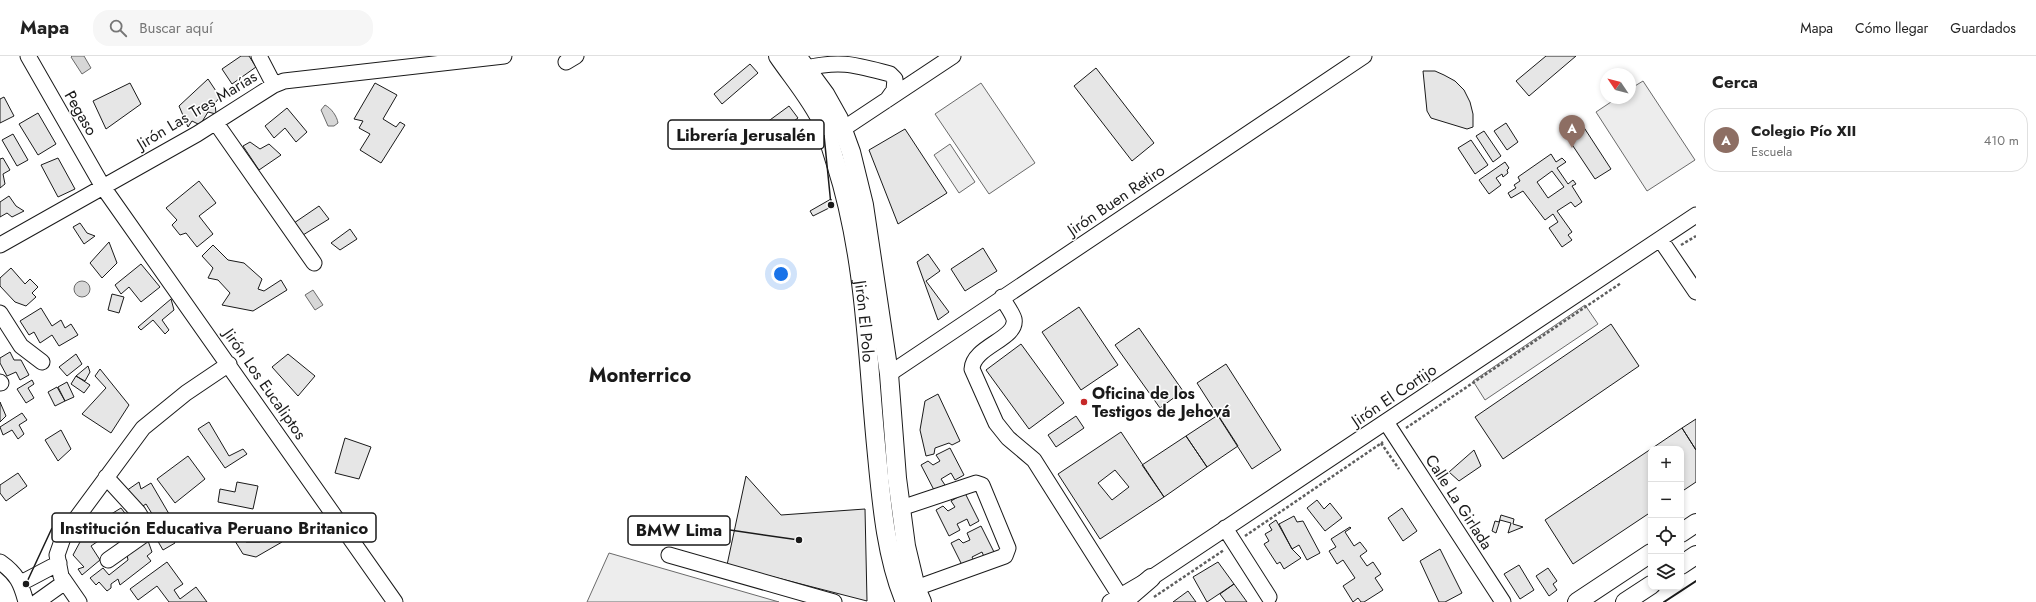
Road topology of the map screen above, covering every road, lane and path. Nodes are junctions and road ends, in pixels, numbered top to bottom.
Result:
1 (28, 56) edge
2 (259, 56) edge
3 (504, 56) edge
4 (778, 56) edge
5 (953, 56) edge
6 (1364, 56) edge
7 (802, 62) edge
8 (274, 85) junction
9 (887, 100) junction
10 (216, 123) junction
11 (843, 128) junction
12 (103, 187) junction
13 (1696, 215) edge
14 (1696, 236) edge
15 (1660, 239) junction
16 (0, 245) edge
17 (1669, 252) junction
18 (314, 263) dead end
19 (1623, 282) dead end
20 (1696, 292) edge
21 (1002, 297) junction
22 (0, 313) edge
23 (42, 362) dead end
24 (229, 364) junction
25 (889, 374) junction
26 (1386, 422) junction
27 (1394, 435) junction
28 (106, 477) junction
29 (901, 508) junction
30 (1696, 523) edge
31 (1225, 528) junction
32 (1684, 531) edge
33 (1235, 543) junction
34 (1649, 554) edge
35 (670, 555) dead end
36 (1696, 555) edge
37 (108, 560) dead end
38 (0, 562) edge
39 (58, 563) junction
40 (1684, 563) edge
41 (1151, 578) joint
42 (65, 582) junction
43 (21, 583) junction
44 (1648, 587) edge
45 (919, 595) edge
46 (1269, 597) dead end
47 (1153, 598) dead end
48 (1118, 600) edge
49 (26, 602) edge
50 (37, 602) edge
51 (79, 602) edge
52 (395, 602) edge
53 (834, 602) edge
54 (905, 602) edge
55 (1503, 602) edge
56 (1577, 602) edge
57 (1625, 602) edge

1 - 12 street, Pegaso
2 - 8 street
3 - 8 street, Jirón Las Tres Marías
4 - 54 main road, Jirón El Polo
5 - 9 street
6 - 21 street, Jirón Buen Retiro
7 - 9 street
7 - 11 main road, Jirón El Polo
8 - 10 street, Jirón Las Tres Marías
9 - 11 street
10 - 12 street, Jirón Las Tres Marías
10 - 18 street
11 - 25 main road, Jirón El Polo
12 - 16 street, Jirón Las Tres Marías
12 - 24 street, Jirón Los Eucaliptos
13 - 15 street, Jirón El Cortijo
14 - 17 path
15 - 17 street
15 - 26 street, Jirón El Cortijo
17 - 20 street
19 - 27 path
21 - 25 street, Jirón Buen Retiro
21 - 48 street
22 - 23 street
24 - 28 street
24 - 52 street, Jirón Los Eucaliptos
25 - 29 main road, Jirón El Polo
26 - 27 street, Calle La Girlada
26 - 31 street, Jirón El Cortijo
27 - 33 path
27 - 55 street, Calle La Girlada
28 - 37 street
28 - 39 street
29 - 45 main road, Jirón El Polo
29 - 45 street
30 - 32 main road
31 - 33 street
31 - 41 street, Jirón El Cortijo
33 - 46 street
33 - 47 path
34 - 56 main road
35 - 53 street
36 - 40 main road
38 - 43 street
39 - 42 street
39 - 43 street
41 - 48 main road
42 - 50 street
42 - 51 street
43 - 49 street
44 - 57 main road

